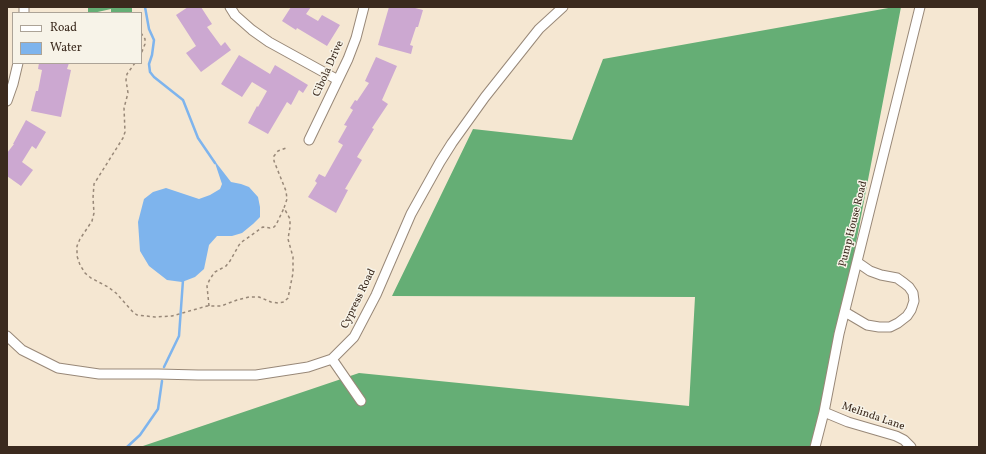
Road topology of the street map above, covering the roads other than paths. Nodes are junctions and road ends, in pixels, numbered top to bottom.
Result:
1 (230, 7) edge
2 (364, 7) edge
3 (563, 7) edge
4 (920, 7) edge
5 (18, 64) edge
6 (338, 80) junction
7 (7, 100) edge
8 (309, 140) dead end
9 (857, 262) junction
10 (845, 312) junction
11 (7, 336) edge
12 (332, 359) junction
13 (361, 401) dead end
14 (824, 412) junction
15 (815, 447) edge
16 (911, 447) edge

1 - 6 street
2 - 6 street, Cibola Drive
3 - 12 street, Cypress Road
4 - 9 street, Pump House Road
5 - 7 street
6 - 8 street, Cibola Drive
9 - 10 street, Pump House Road
9 - 10 street
10 - 14 street, Pump House Road
11 - 12 street, Cypress Road
12 - 13 street
14 - 15 street, Pump House Road
14 - 16 street, Melinda Lane

